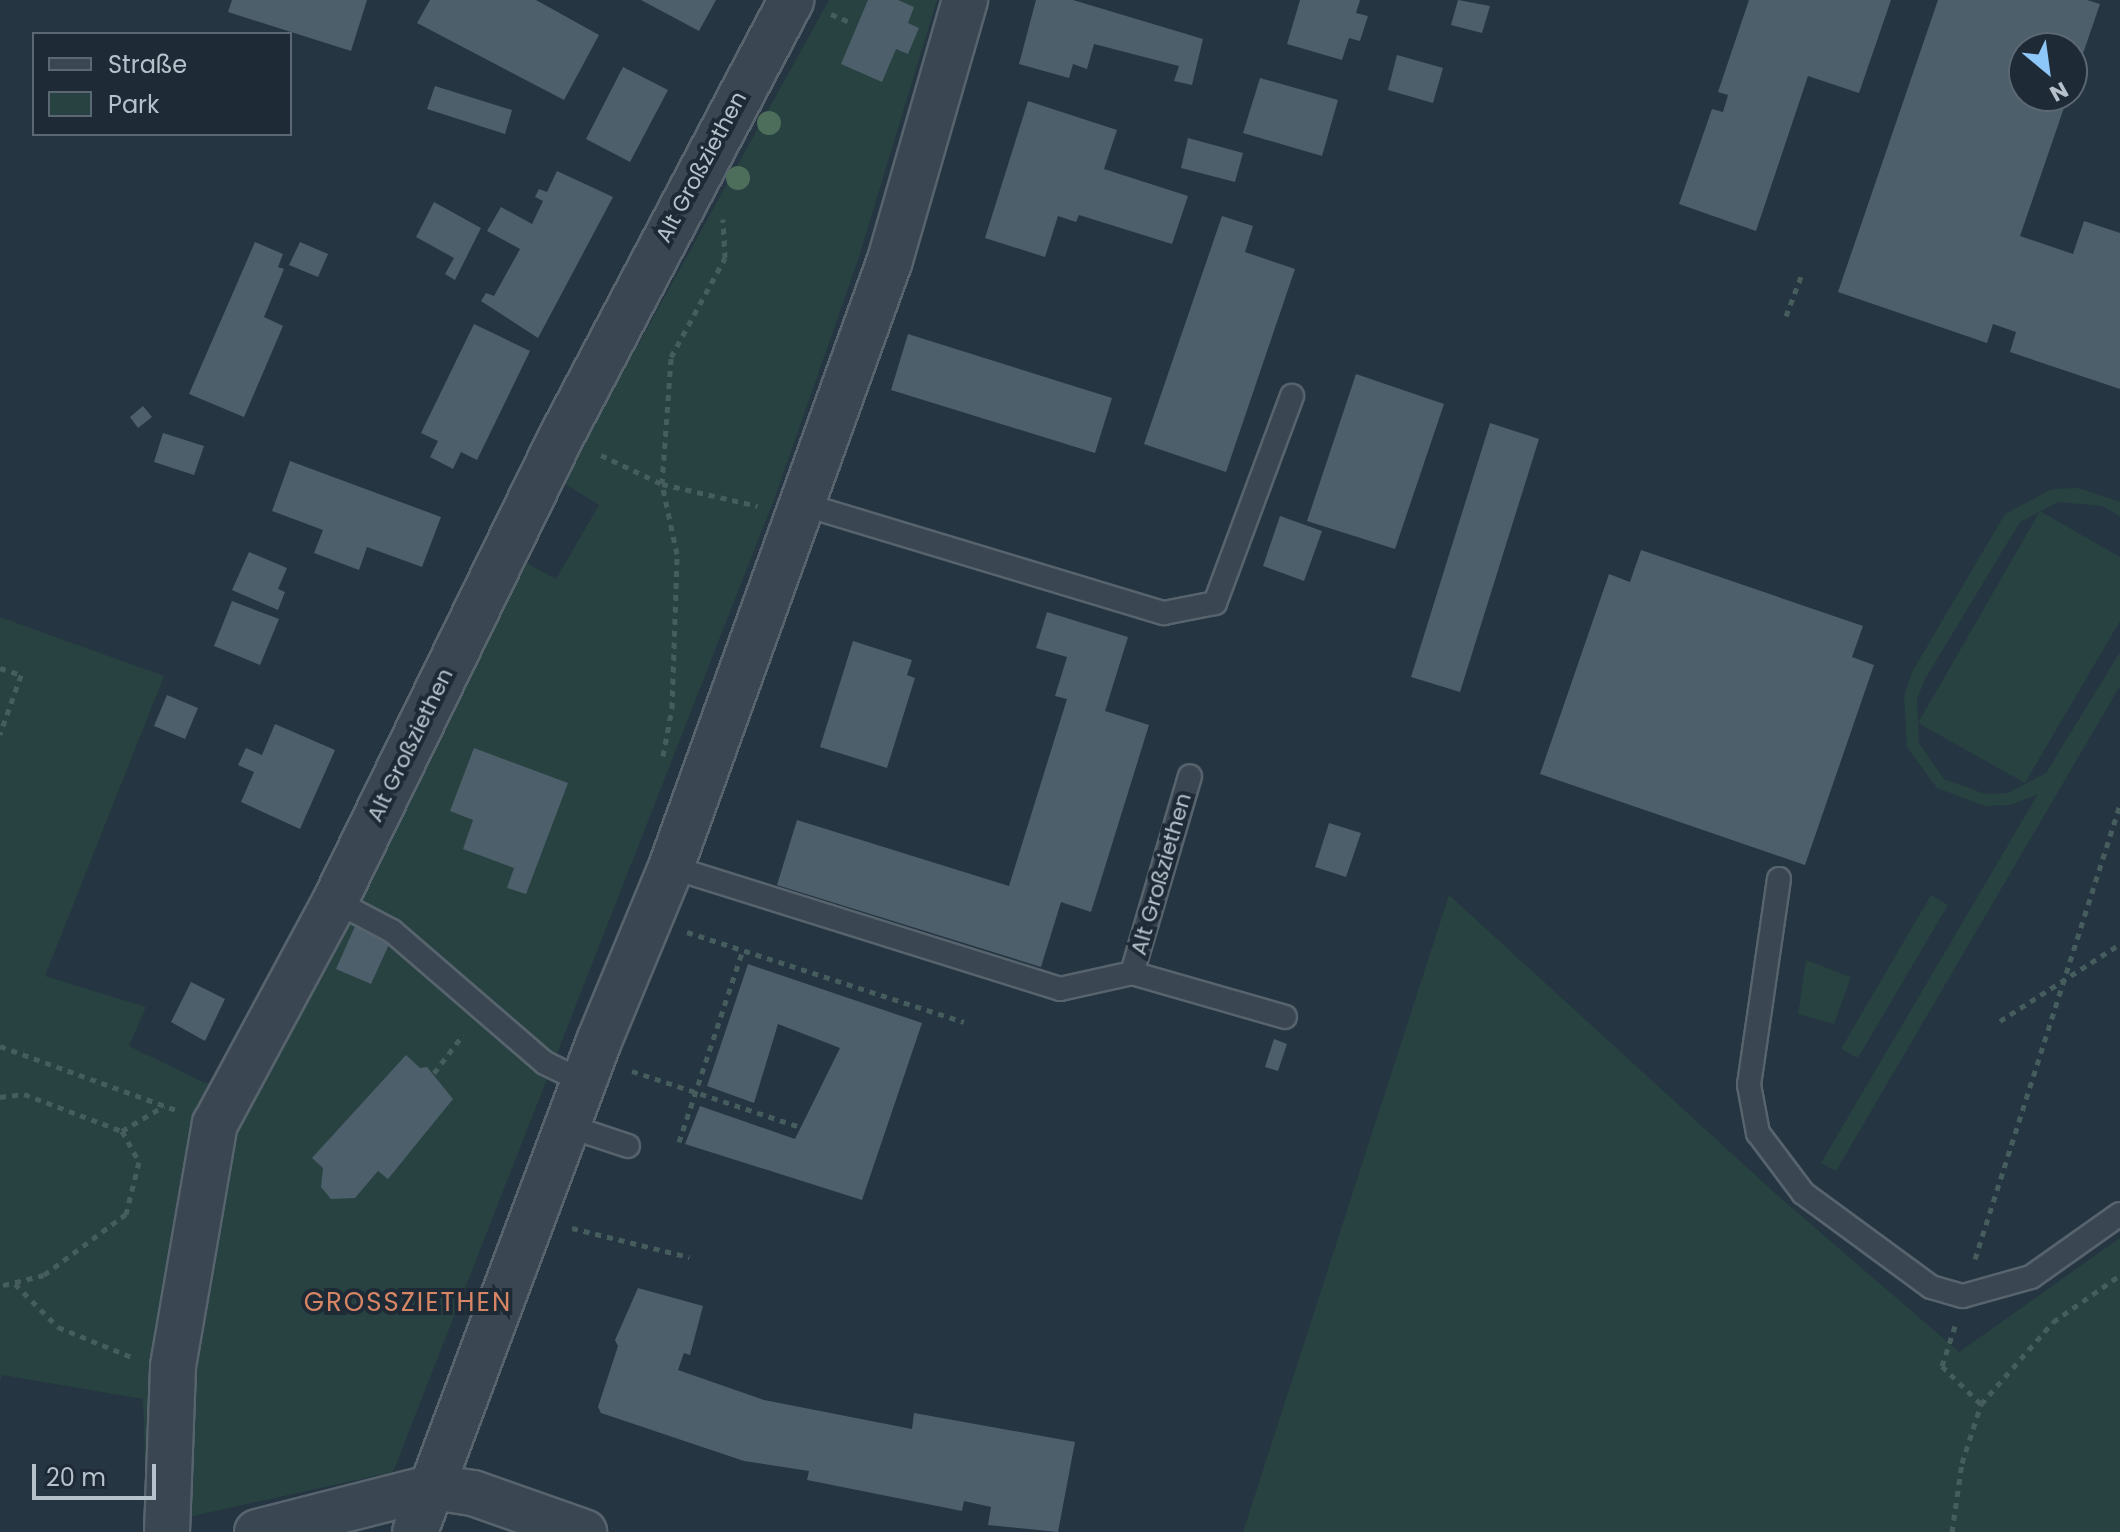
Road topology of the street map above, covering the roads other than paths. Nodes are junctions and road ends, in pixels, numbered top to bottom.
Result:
1 (965, 0) edge
2 (805, 4) edge
3 (1292, 396) dead end
4 (800, 510) junction
5 (1190, 776) dead end
6 (671, 867) junction
7 (1779, 879) dead end
8 (335, 901) junction
9 (1132, 973) junction
10 (1285, 1017) dead end
11 (584, 1082) junction
12 (568, 1126) junction
13 (628, 1146) dead end
14 (2120, 1214) edge
15 (433, 1487) junction
16 (167, 1532) edge
17 (257, 1532) edge
18 (415, 1532) edge
19 (584, 1532) edge

1 - 4 street
2 - 8 street, Alt Großziethen
3 - 4 lane
4 - 6 street
5 - 9 lane, Alt Großziethen
6 - 9 lane, Alt Großziethen
6 - 11 street
7 - 14 lane
8 - 11 lane
8 - 16 street, Alt Großziethen
9 - 10 lane, Alt Großziethen
11 - 12 street
12 - 13 lane
12 - 15 street
15 - 17 street
15 - 18 street
15 - 19 street

